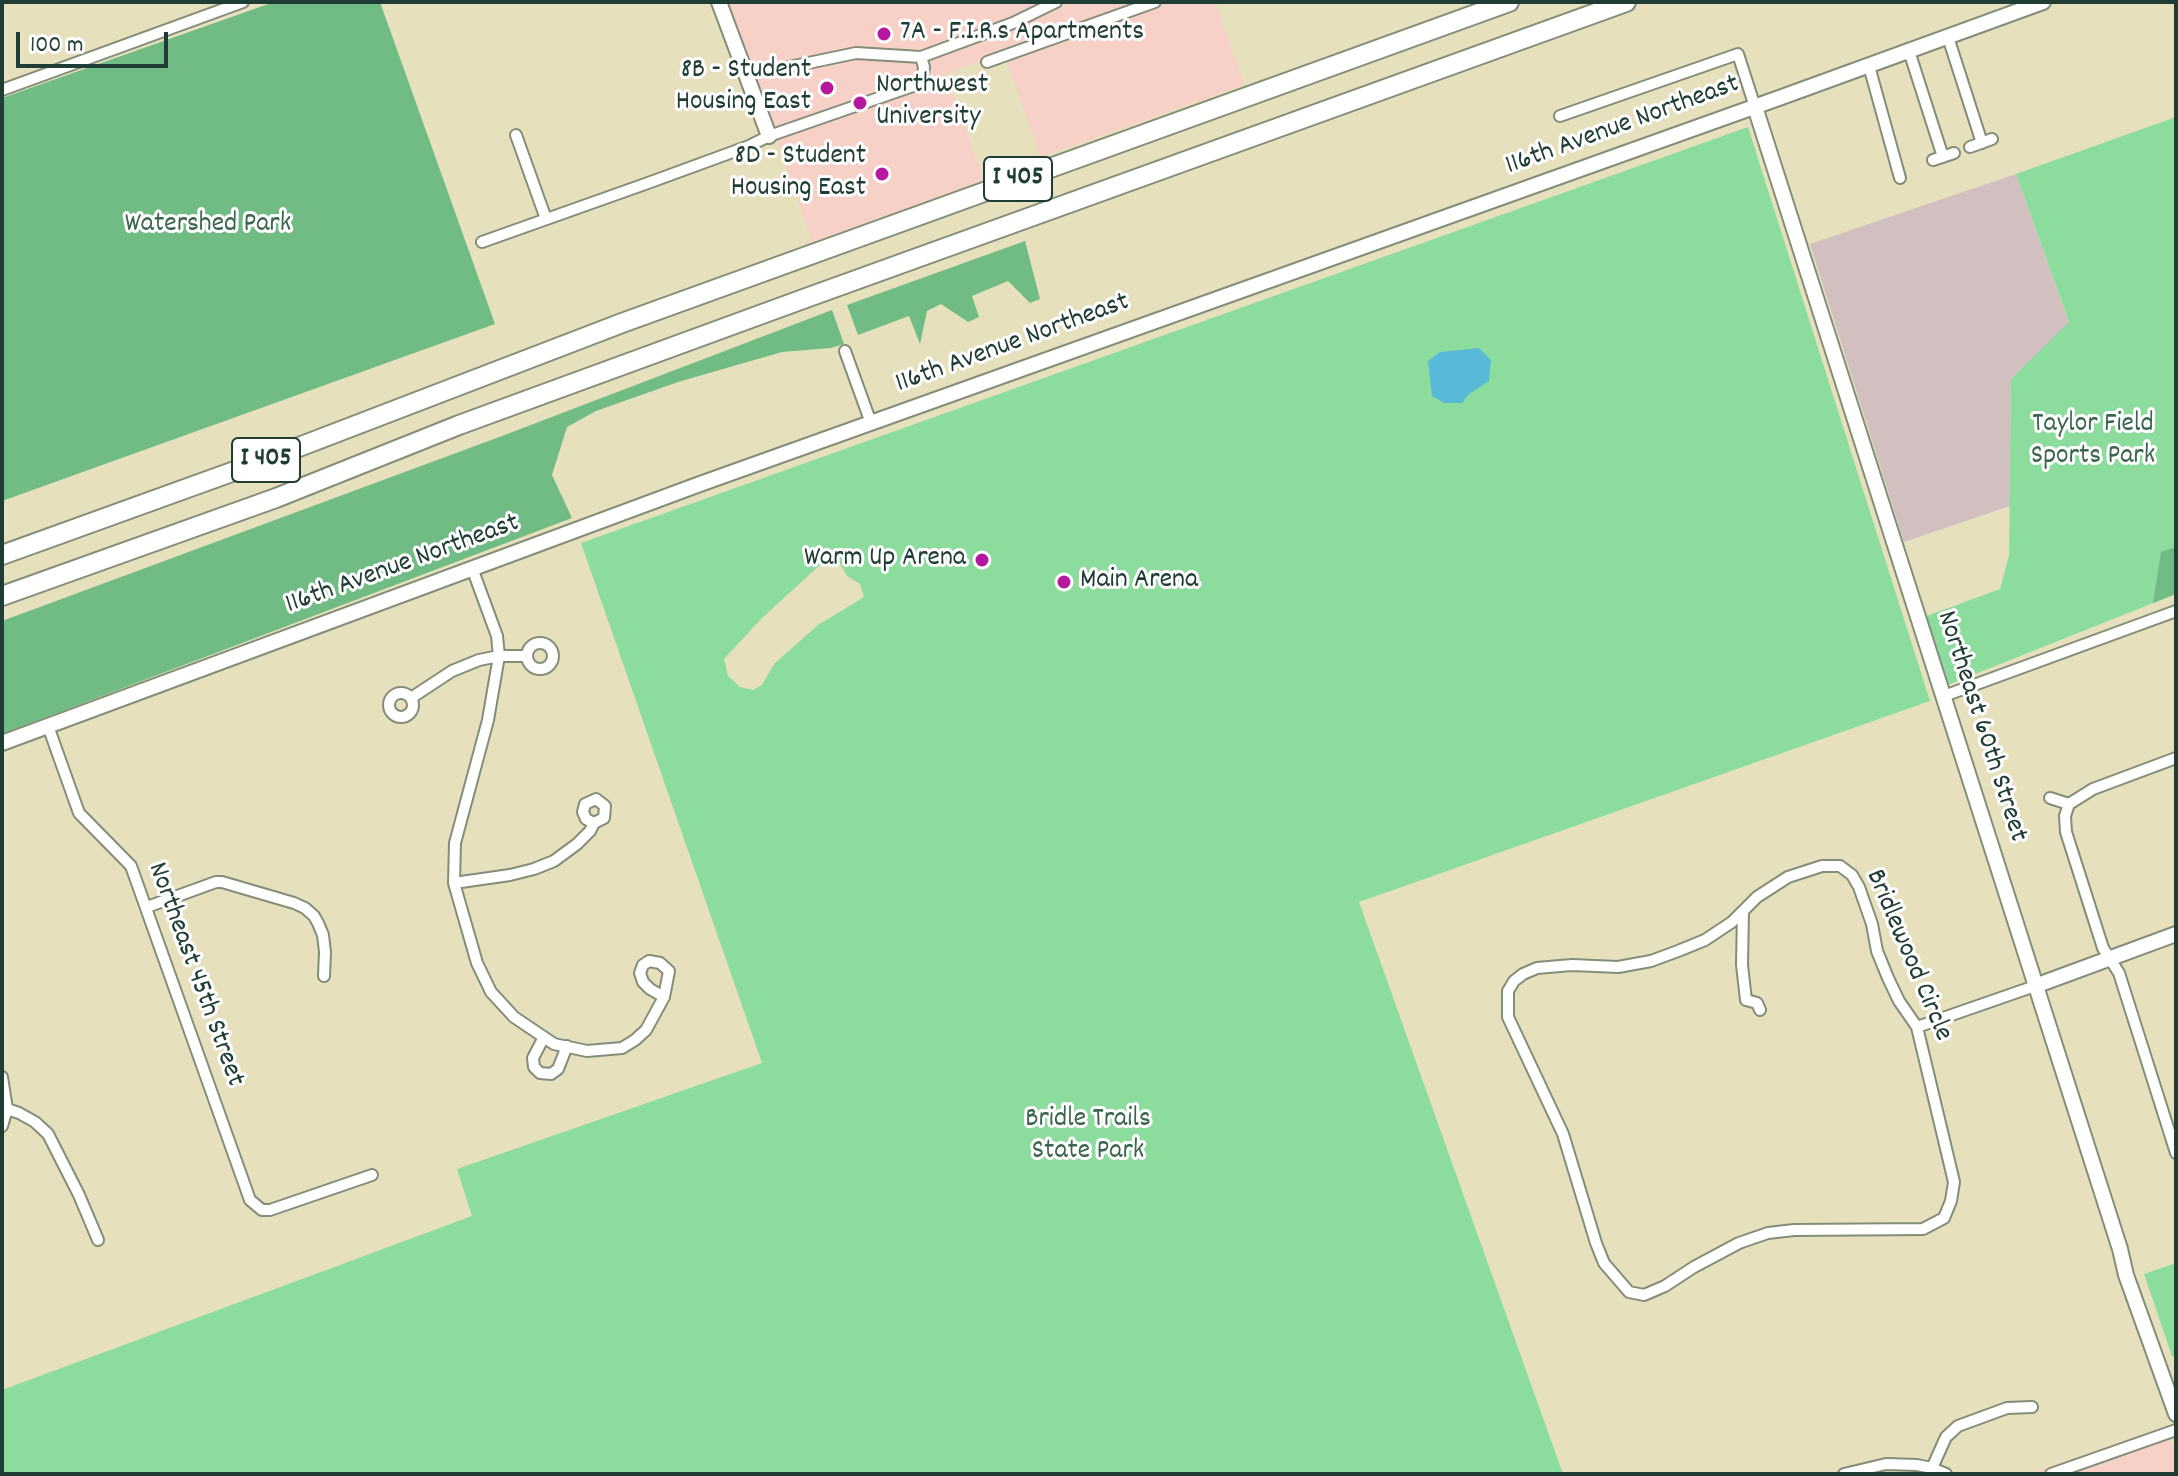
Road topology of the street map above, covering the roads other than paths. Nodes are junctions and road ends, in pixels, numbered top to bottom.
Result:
1 (243, 2) edge
2 (719, 2) edge
3 (1056, 2) edge
4 (1155, 2) edge
5 (1509, 2) edge
6 (1626, 2) edge
7 (2043, 2) edge
8 (1948, 37) junction
9 (1909, 51) junction
10 (921, 57) junction
11 (987, 62) dead end
12 (1869, 66) junction
13 (770, 71) dead end
14 (2, 90) edge
15 (1755, 107) junction
16 (1560, 116) dead end
17 (516, 135) dead end
18 (769, 136) junction
19 (1970, 147) dead end
20 (1944, 157) dead end
21 (1900, 178) dead end
22 (546, 219) junction
23 (482, 242) dead end
24 (845, 351) dead end
25 (871, 423) junction
26 (2, 555) edge
27 (472, 568) junction
28 (2, 596) edge
29 (2176, 611) edge
30 (499, 656) junction
31 (527, 656) dead end
32 (1944, 696) junction
33 (411, 698) dead end
34 (48, 726) junction
35 (2, 743) edge
36 (2176, 758) edge
37 (2050, 798) dead end
38 (2069, 804) junction
39 (594, 823) dead end
40 (454, 883) junction
41 (147, 907) junction
42 (1743, 911) junction
43 (2176, 934) edge
44 (2110, 958) junction
45 (324, 976) dead end
46 (2035, 986) junction
47 (664, 997) dead end
48 (1760, 1010) dead end
49 (1917, 1027) junction
50 (544, 1037) junction
51 (567, 1046) junction
52 (2, 1077) edge
53 (7, 1109) junction
54 (2, 1126) edge
55 (2176, 1153) edge
56 (372, 1175) dead end
57 (98, 1240) dead end
58 (2032, 1407) dead end
59 (2176, 1414) edge
60 (2176, 1430) edge
61 (1932, 1468) junction
62 (1844, 1474) edge
63 (1946, 1474) edge
64 (2051, 1474) edge

1 - 14 street
2 - 18 street
3 - 10 street
4 - 11 street
5 - 26 highway, I 405
6 - 28 highway, I 405
7 - 8 street, 116th Avenue Northeast
8 - 9 street, 116th Avenue Northeast
8 - 19 street
9 - 12 street, 116th Avenue Northeast
9 - 20 street
10 - 13 street
10 - 18 street
12 - 15 street, 116th Avenue Northeast
12 - 21 street
15 - 16 street, Northeast 60th Street
15 - 25 street, 116th Avenue Northeast
15 - 32 street, Northeast 60th Street
17 - 22 street
18 - 22 street
22 - 23 street
24 - 25 street
25 - 27 street, 116th Avenue Northeast
27 - 30 street
27 - 34 street, 116th Avenue Northeast
29 - 32 street
30 - 31 street
30 - 33 street
30 - 40 street
32 - 46 street, Northeast 60th Street
34 - 35 street, 116th Avenue Northeast
34 - 41 street, Northeast 45th Street
36 - 38 street
37 - 38 street
38 - 44 street
39 - 40 street
40 - 50 street
41 - 45 street
41 - 56 street, Northeast 45th Street
42 - 48 street
42 - 49 street, Bridlewood Circle
42 - 49 street, Bridlewood Circle
43 - 44 street
44 - 46 street
44 - 55 street
46 - 49 street
46 - 59 street, Northeast 60th Street
47 - 51 street
50 - 51 street
50 - 51 street
52 - 53 street
53 - 54 street
53 - 57 street
58 - 61 street
60 - 64 street
61 - 62 street
61 - 63 street

